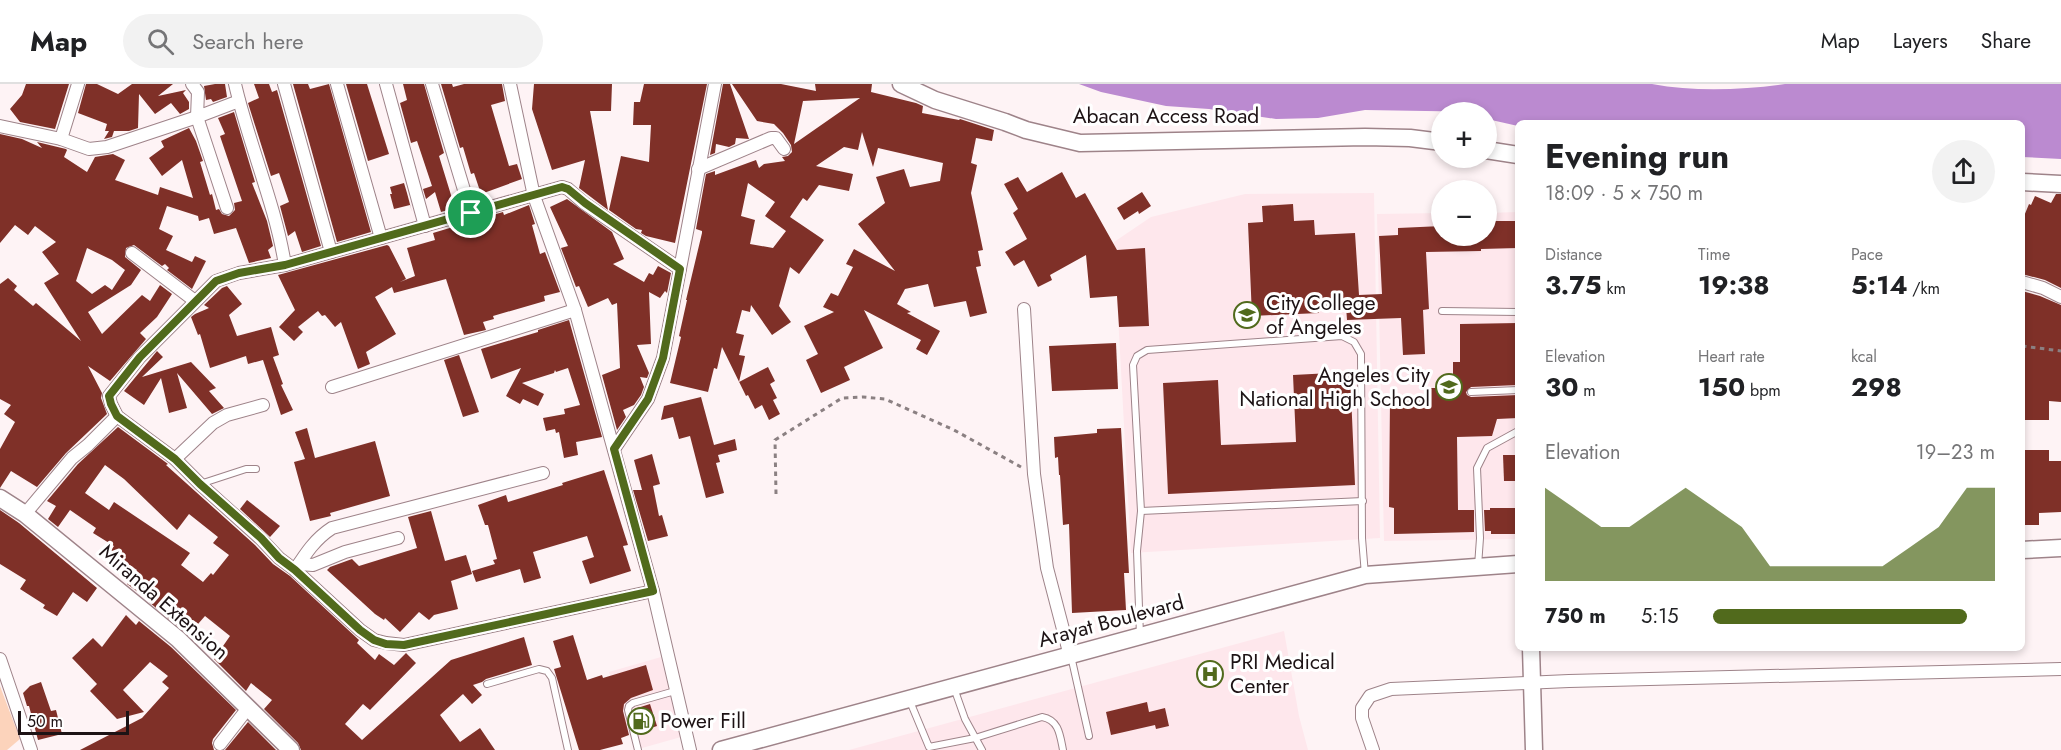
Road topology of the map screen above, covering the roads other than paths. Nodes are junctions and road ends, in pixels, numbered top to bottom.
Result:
1 (78, 84) edge
2 (192, 84) edge
3 (235, 84) edge
4 (284, 84) edge
5 (337, 84) edge
6 (386, 84) edge
7 (432, 84) edge
8 (510, 84) edge
9 (715, 84) edge
10 (901, 84) edge
11 (239, 101) junction
12 (197, 117) junction
13 (0, 126) edge
14 (61, 139) junction
15 (1431, 141) edge
16 (784, 149) dead end
17 (1497, 152) edge
18 (1515, 155) edge
19 (698, 169) junction
20 (2025, 182) edge
21 (2061, 184) edge
22 (534, 196) junction
23 (227, 208) dead end
24 (471, 213) junction
25 (425, 226) junction
26 (381, 238) junction
27 (331, 252) junction
28 (132, 253) dead end
29 (285, 265) junction
30 (680, 269) junction
31 (2025, 283) edge
32 (2061, 297) edge
33 (195, 301) junction
34 (1024, 309) dead end
35 (575, 310) junction
36 (1442, 311) dead end
37 (1515, 312) edge
38 (332, 387) dead end
39 (1515, 390) edge
40 (1471, 392) dead end
41 (263, 405) dead end
42 (117, 416) junction
43 (1515, 432) edge
44 (614, 449) junction
45 (175, 459) junction
46 (256, 469) dead end
47 (543, 474) dead end
48 (200, 484) junction
49 (0, 498) edge
50 (1363, 501) junction
51 (1141, 511) junction
52 (25, 514) junction
53 (399, 538) dead end
54 (2061, 548) edge
55 (2025, 549) edge
56 (1515, 564) edge
57 (297, 567) junction
58 (1478, 567) junction
59 (1365, 575) junction
60 (653, 591) junction
61 (1141, 636) junction
62 (1531, 651) edge
63 (1071, 656) junction
64 (0, 659) edge
65 (2061, 669) edge
66 (1533, 682) junction
67 (487, 684) dead end
68 (953, 687) junction
69 (675, 691) junction
70 (909, 698) junction
71 (248, 708) junction
72 (1089, 736) dead end
73 (975, 738) junction
74 (220, 744) dead end
75 (26, 748) edge
76 (929, 749) edge
77 (291, 750) edge
78 (568, 750) edge
79 (638, 750) edge
80 (690, 750) edge
81 (721, 750) edge
82 (921, 750) edge
83 (982, 750) edge
84 (1063, 750) edge
85 (1373, 750) edge
86 (1534, 750) edge

1 - 14 street
2 - 12 street
3 - 11 street
4 - 27 street
5 - 26 street
6 - 25 street
7 - 24 street
8 - 22 street
9 - 19 street
10 - 15 main road, Abacan Access Road
11 - 12 street
11 - 29 street
12 - 14 street
12 - 23 street
13 - 14 street
16 - 19 street
17 - 18 main road
19 - 30 street
20 - 21 main road
22 - 24 street
22 - 30 street
22 - 35 street
24 - 25 street
25 - 26 street
26 - 27 street
27 - 29 street
28 - 33 street
29 - 33 street
30 - 44 street
31 - 32 street
33 - 42 street
34 - 63 street
35 - 38 street
35 - 44 street
36 - 37 lane
39 - 40 lane
41 - 45 street
42 - 45 street
42 - 52 street
43 - 58 lane
44 - 60 street
45 - 48 street
46 - 48 lane
47 - 57 street
48 - 57 street
49 - 52 main road, Miranda Extension
50 - 51 lane
50 - 51 lane
50 - 59 lane
51 - 61 lane
52 - 71 main road, Miranda Extension
53 - 57 street
54 - 55 main road
56 - 58 main road, Arayat Boulevard
57 - 60 street
58 - 59 main road, Arayat Boulevard
59 - 61 main road, Arayat Boulevard
60 - 69 street
61 - 63 main road, Arayat Boulevard
62 - 66 main road
63 - 68 main road, Arayat Boulevard
63 - 72 lane
64 - 75 street
65 - 66 street
66 - 85 street
66 - 86 main road
67 - 78 lane
68 - 70 main road, Arayat Boulevard
68 - 73 lane
69 - 79 lane
69 - 80 street
70 - 76 lane
70 - 81 main road, Arayat Boulevard
71 - 74 street
71 - 77 main road, Miranda Extension
73 - 76 lane
73 - 83 lane
73 - 84 lane
76 - 82 lane

